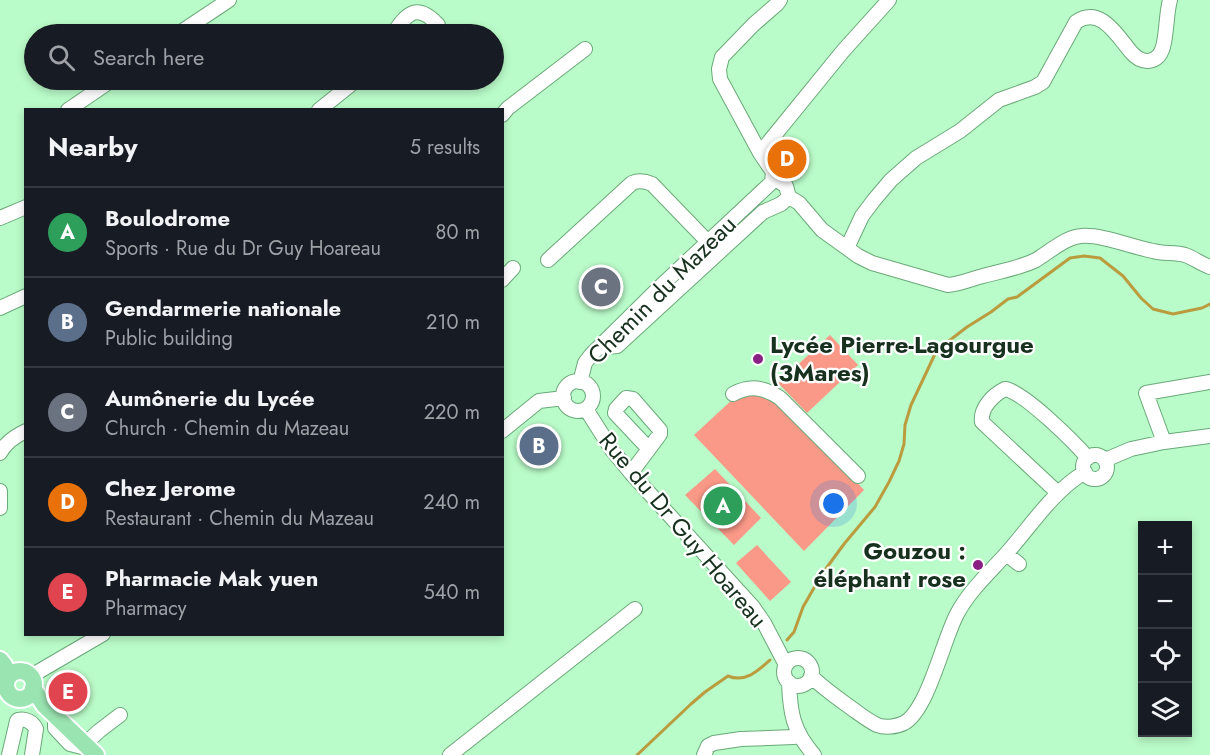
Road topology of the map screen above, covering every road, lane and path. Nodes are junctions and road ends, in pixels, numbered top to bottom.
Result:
1 (229, 0) edge
2 (780, 0) edge
3 (889, 0) edge
4 (1170, 0) edge
5 (193, 24) edge
6 (401, 24) edge
7 (437, 24) edge
8 (585, 49) dead end
9 (97, 90) edge
10 (344, 90) edge
11 (71, 108) edge
12 (321, 108) edge
13 (504, 113) edge
14 (760, 153) junction
15 (774, 178) junction
16 (789, 197) junction
17 (24, 208) edge
18 (0, 218) edge
19 (708, 242) junction
20 (847, 248) junction
21 (548, 260) dead end
22 (1210, 267) edge
23 (513, 268) dead end
24 (504, 278) edge
25 (24, 297) edge
26 (0, 308) edge
27 (598, 348) junction
28 (580, 382) junction
29 (1210, 382) edge
30 (732, 394) dead end
31 (564, 398) junction
32 (586, 409) junction
33 (504, 429) edge
34 (24, 431) edge
35 (1210, 436) edge
36 (1164, 442) junction
37 (648, 448) dead end
38 (0, 453) edge
39 (1105, 460) junction
40 (1086, 465) junction
41 (631, 473) junction
42 (858, 476) dead end
43 (0, 491) edge
44 (1058, 493) junction
45 (0, 508) edge
46 (1006, 554) junction
47 (1019, 564) dead end
48 (634, 609) dead end
49 (99, 636) edge
50 (789, 662) junction
51 (805, 682) junction
52 (12, 684) edge
53 (120, 715) dead end
54 (800, 735) junction
55 (90, 749) edge
56 (9, 755) edge
57 (32, 755) edge
58 (450, 755) edge
59 (704, 755) edge
60 (814, 755) edge

1 - 5 street
2 - 14 street
3 - 14 street
4 - 20 street
6 - 7 street
8 - 13 street
9 - 11 street
10 - 12 street
14 - 15 street
15 - 16 street
15 - 19 street, Chemin du Mazeau
16 - 20 street
16 - 27 street
17 - 18 street
19 - 21 street
19 - 27 street, Chemin du Mazeau
20 - 22 street
23 - 24 street
25 - 26 street
27 - 28 street, Chemin du Mazeau
28 - 31 street
28 - 32 street
29 - 36 street
30 - 42 street
31 - 32 street
31 - 33 street
32 - 41 street, Rue du Dr Guy Hoareau
34 - 38 street
35 - 36 street
36 - 39 street
37 - 41 street
39 - 40 street
39 - 40 street
40 - 44 street
40 - 44 street
41 - 50 street, Rue du Dr Guy Hoareau
43 - 45 street
44 - 46 street
46 - 47 street
46 - 51 street
48 - 58 street
49 - 52 street
50 - 51 street
50 - 51 street
51 - 54 street
52 - 55 main road
53 - 55 street
54 - 59 street
54 - 60 street
56 - 57 street

